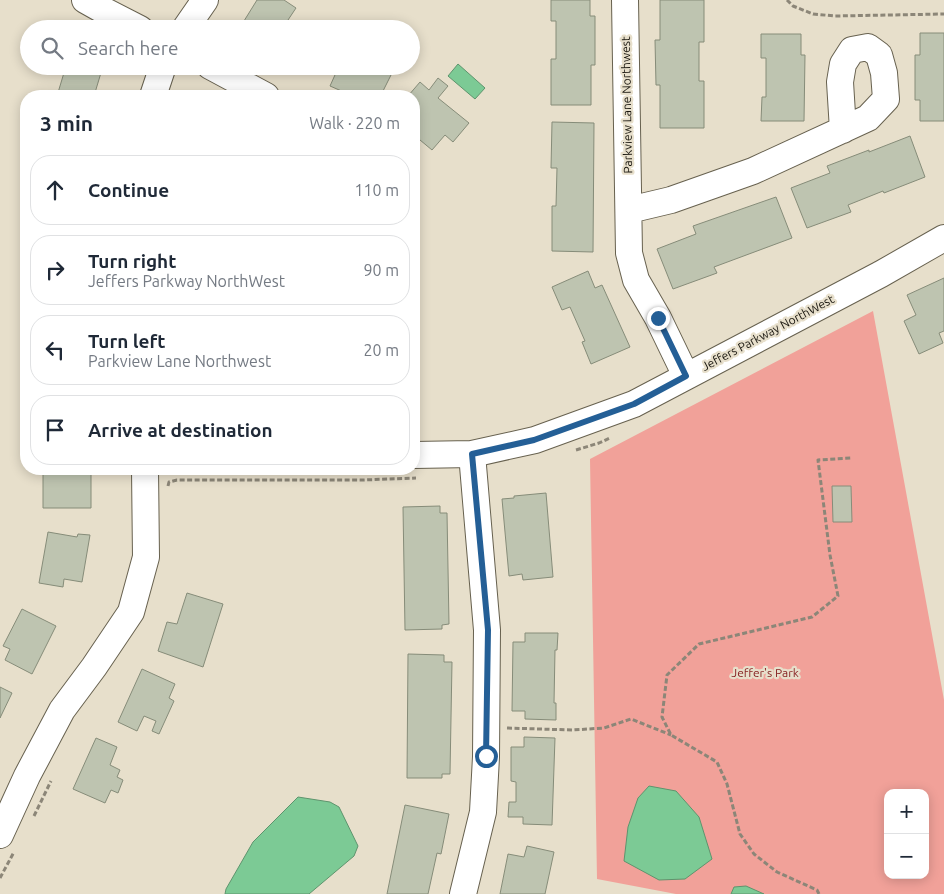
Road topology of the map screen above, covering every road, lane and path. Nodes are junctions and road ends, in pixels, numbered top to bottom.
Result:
1 (85, 0) edge
2 (205, 0) edge
3 (625, 0) edge
4 (787, 0) edge
5 (944, 14) edge
6 (122, 20) edge
7 (191, 20) edge
8 (159, 75) edge
9 (227, 75) edge
10 (155, 90) edge
11 (255, 90) edge
12 (843, 130) dead end
13 (629, 210) junction
14 (944, 238) edge
15 (686, 376) junction
16 (616, 434) dead end
17 (572, 451) dead end
18 (472, 454) junction
19 (851, 458) dead end
20 (420, 467) edge
21 (145, 475) edge
22 (384, 475) edge
23 (167, 492) dead end
24 (486, 728) junction
25 (671, 735) junction
26 (53, 777) dead end
27 (32, 820) dead end
28 (9, 840) edge
29 (0, 878) edge
30 (463, 894) edge
31 (819, 894) edge

1 - 6 street
2 - 7 street
3 - 13 street, Parkview Lane Northwest
4 - 5 path
8 - 10 street
9 - 11 street
12 - 13 street
13 - 15 street, Parkview Lane Northwest
14 - 15 street, Jeffers Parkway NorthWest
15 - 18 street, Jeffers Parkway NorthWest
16 - 17 path
18 - 20 street, Jeffers Parkway NorthWest
18 - 24 street
19 - 25 path
21 - 28 street
22 - 23 path
24 - 25 path
24 - 30 street
25 - 31 path
26 - 27 path
28 - 29 path

